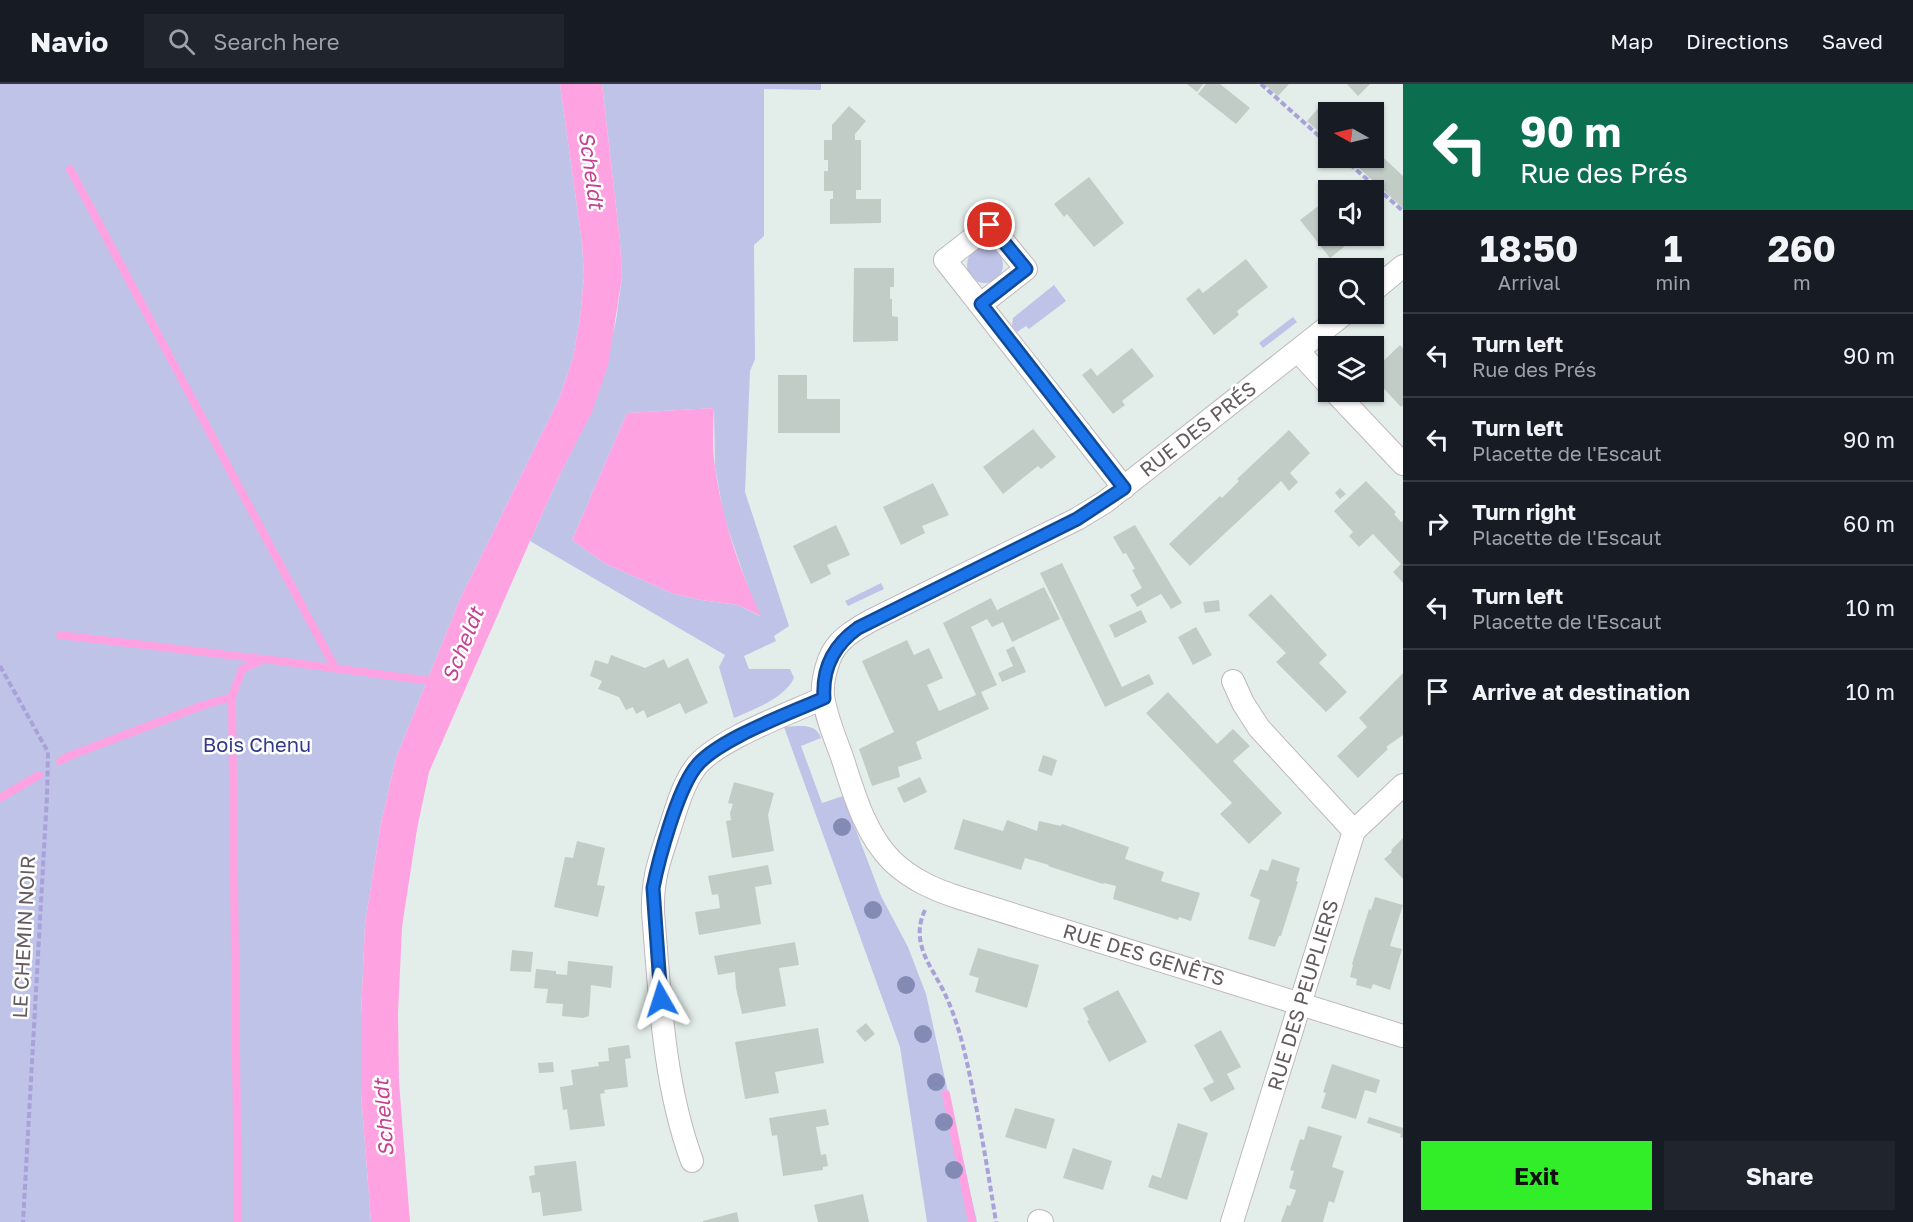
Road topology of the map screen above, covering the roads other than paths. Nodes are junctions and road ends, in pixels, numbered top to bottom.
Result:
1 (1403, 266) edge
2 (1384, 282) edge
3 (981, 304) dead end
4 (1332, 324) edge
5 (1299, 351) junction
6 (1318, 373) edge
7 (1344, 402) edge
8 (1403, 464) edge
9 (1124, 488) junction
10 (1233, 681) dead end
11 (824, 698) junction
12 (1403, 785) edge
13 (1354, 831) junction
14 (891, 860) joint
15 (1301, 1004) junction
16 (1403, 1036) edge
17 (692, 1161) dead end
18 (1232, 1222) edge

1 - 2 street
3 - 9 street
4 - 5 street, RUE DES PRÉS
5 - 6 street
5 - 9 street, RUE DES PRÉS
7 - 8 street
9 - 11 street, RUE DES PRÉS
10 - 13 street
11 - 14 street, RUE DES PRÉS
11 - 17 street
12 - 13 street, RUE DES PEUPLIERS
13 - 15 street, RUE DES PEUPLIERS
14 - 15 street, RUE DES GENÊTS
15 - 16 street, RUE DES GENÊTS
15 - 18 street, RUE DES PEUPLIERS

